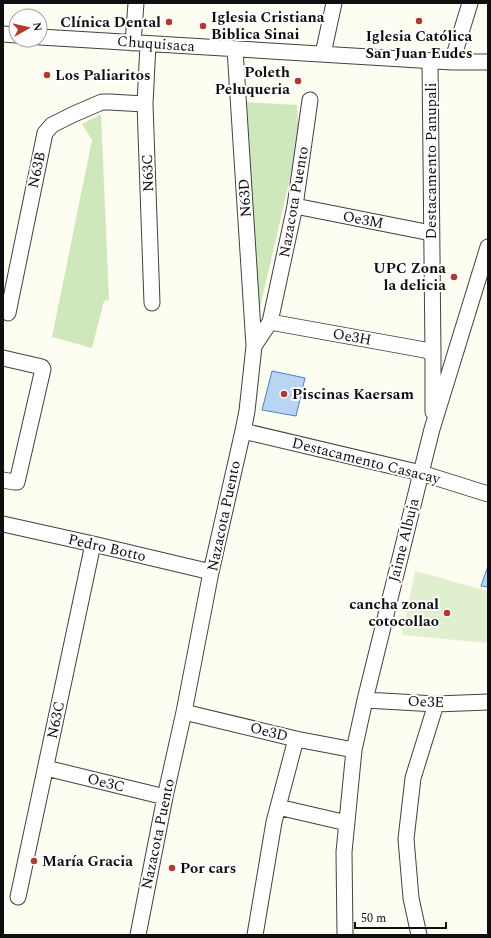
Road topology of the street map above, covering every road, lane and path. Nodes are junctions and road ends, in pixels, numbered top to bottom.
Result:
1 (136, 3) edge
2 (334, 3) edge
3 (470, 3) edge
4 (48, 38) edge
5 (133, 43) junction
6 (148, 44) junction
7 (235, 49) junction
8 (323, 54) junction
9 (430, 61) junction
10 (452, 62) junction
11 (488, 62) edge
12 (310, 100) dead end
13 (145, 104) junction
14 (295, 206) junction
15 (431, 233) junction
16 (488, 247) edge
17 (152, 303) dead end
18 (8, 313) dead end
19 (270, 322) junction
20 (254, 346) junction
21 (433, 354) junction
22 (3, 358) edge
23 (432, 429) junction
24 (243, 431) junction
25 (421, 473) junction
26 (3, 480) edge
27 (488, 494) edge
28 (3, 524) edge
29 (93, 544) junction
30 (211, 572) junction
31 (365, 700) junction
32 (488, 702) edge
33 (436, 704) junction
34 (184, 712) junction
35 (296, 739) junction
36 (354, 750) junction
37 (46, 768) junction
38 (166, 797) junction
39 (278, 807) junction
40 (347, 823) junction
41 (18, 897) dead end
42 (138, 935) edge
43 (255, 935) edge
44 (345, 935) edge
45 (419, 935) edge

1 - 5 street
2 - 8 street
3 - 10 street
4 - 5 street, Chuquisaca
5 - 6 street, Chuquisaca
6 - 7 street, Chuquisaca
6 - 13 street, N63C
7 - 8 street, Chuquisaca
7 - 20 street, N63D
8 - 9 street, Chuquisaca
9 - 10 street, Chuquisaca
9 - 15 street, Destacamento Panupali
10 - 11 street, Chuquisaca
12 - 14 street, Nazacota Puento
13 - 17 street, N63C
13 - 18 street, N63B
14 - 15 street, Oe3M
14 - 19 street, Nazacota Puento
15 - 21 street, Destacamento Panupali
16 - 23 street, Jaime Albuja
19 - 20 street, Nazacota Puento
19 - 21 street, Oe3H
20 - 24 street, Nazacota Puento
21 - 23 street, Destacamento Panupali
22 - 26 street
23 - 25 street, Jaime Albuja
24 - 25 street, Destacamento Casacay
24 - 30 street, Nazacota Puento
25 - 27 street, Destacamento Casacay
25 - 31 street, Jaime Albuja
28 - 29 street, Pedro Botto
29 - 30 street, Pedro Botto
29 - 37 street, N63C
30 - 34 street, Nazacota Puento
31 - 33 street, Oe3E
31 - 36 street, Jaime Albuja
32 - 33 street, Oe3E
33 - 45 street
34 - 35 street, Oe3D
34 - 38 street, Nazacota Puento
35 - 36 street, Oe3D
35 - 39 street
36 - 40 street, Jaime Albuja
37 - 38 street, Oe3C
37 - 41 street, N63C
38 - 42 street, Nazacota Puento
39 - 40 street
39 - 43 street
40 - 44 street, Jaime Albuja

